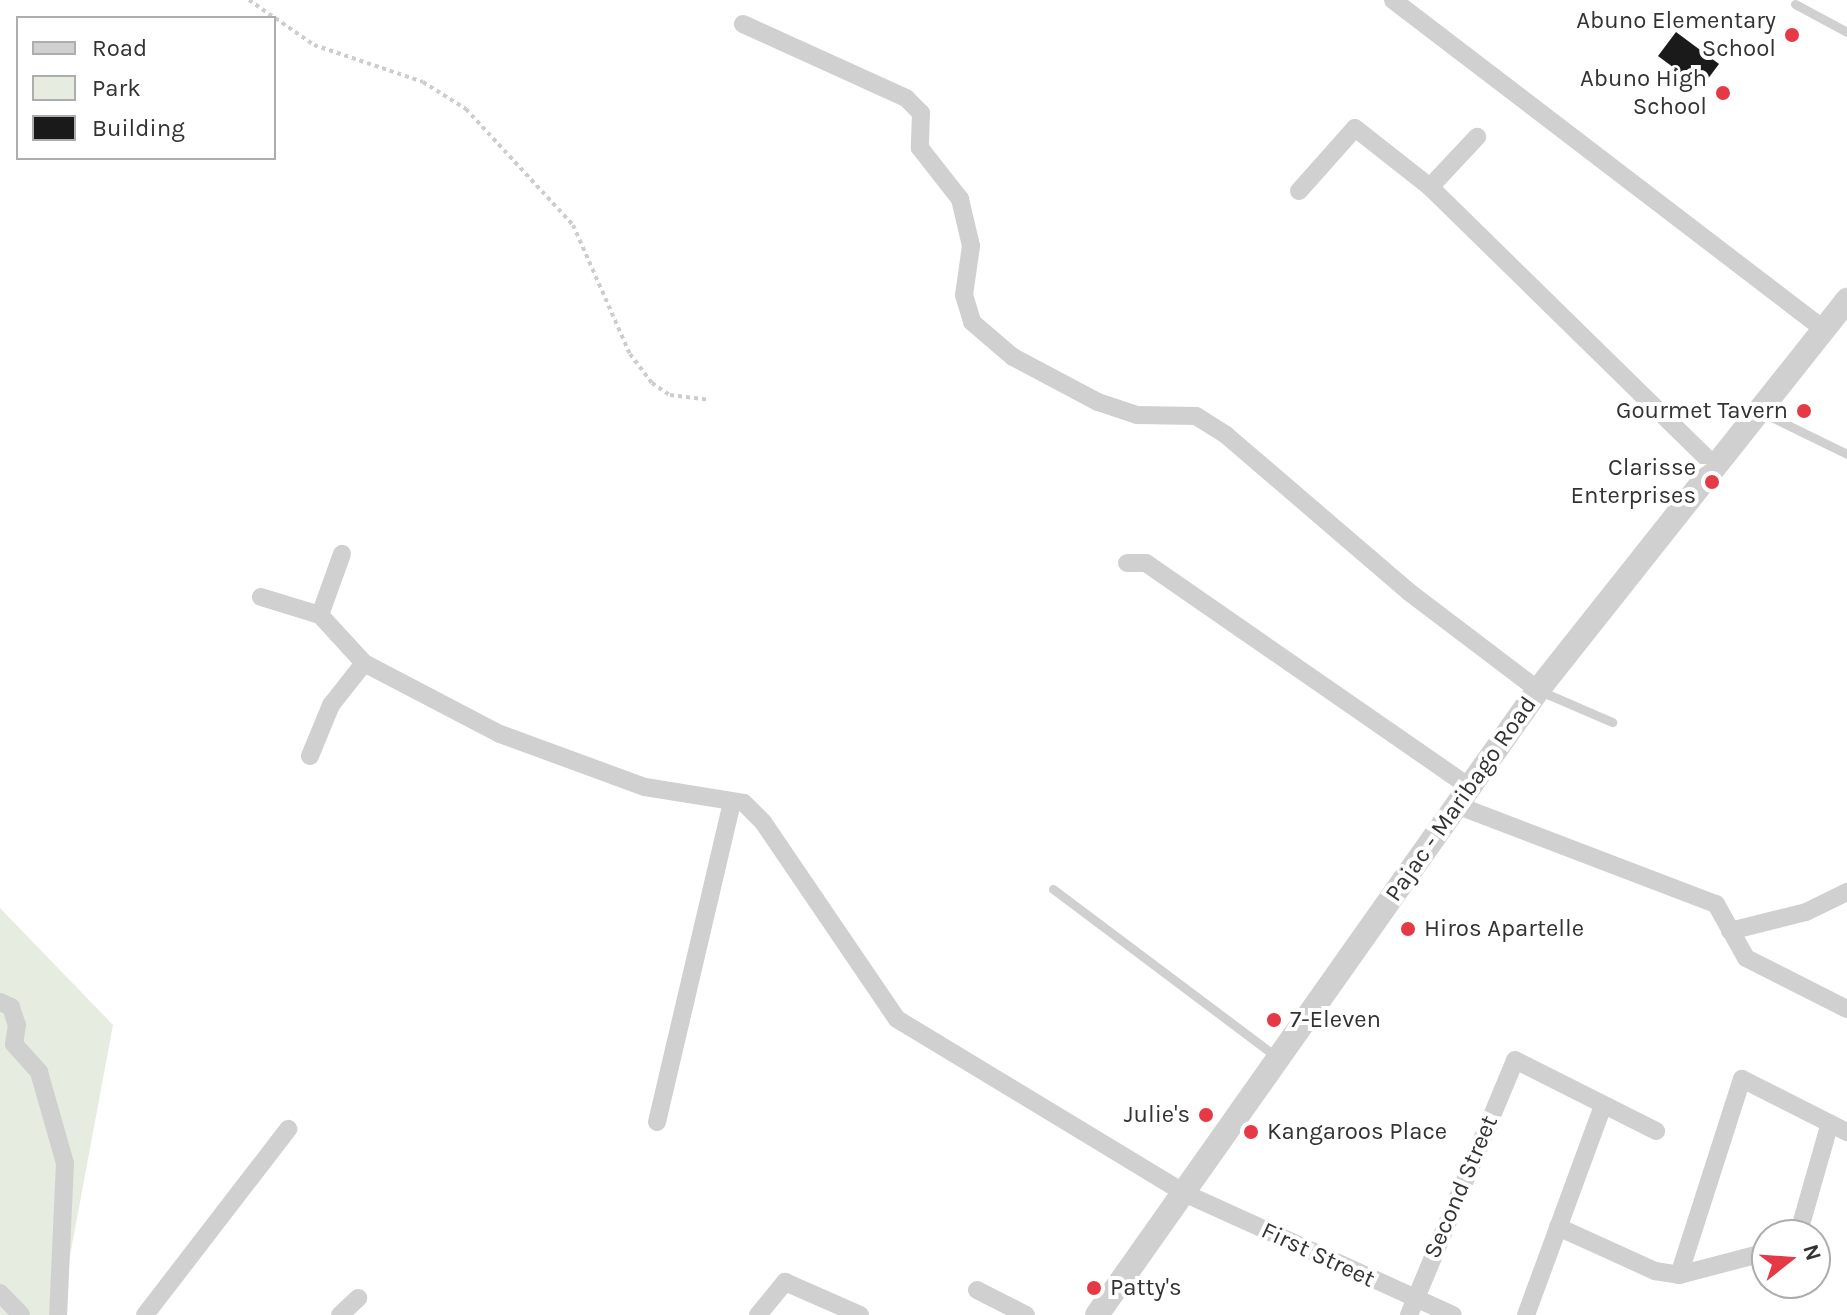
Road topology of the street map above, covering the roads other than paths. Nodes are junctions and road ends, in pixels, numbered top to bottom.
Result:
1 (1393, 0) edge
2 (1795, 4) dead end
3 (743, 24) dead end
4 (1847, 32) edge
5 (1477, 137) dead end
6 (1430, 187) junction
7 (1299, 191) dead end
8 (1847, 300) edge
9 (1822, 328) junction
10 (1756, 410) junction
11 (1847, 454) edge
12 (1713, 464) junction
13 (342, 554) dead end
14 (1127, 563) dead end
15 (261, 597) dead end
16 (320, 615) junction
17 (364, 663) junction
18 (1538, 690) junction
19 (1612, 722) dead end
20 (310, 756) dead end
21 (1464, 797) junction
22 (732, 802) junction
23 (1053, 889) dead end
24 (1847, 892) edge
25 (1730, 931) junction
26 (0, 1002) edge
27 (1847, 1009) edge
28 (1278, 1058) junction
29 (1603, 1106) junction
30 (657, 1122) dead end
31 (1839, 1127) edge
32 (288, 1129) dead end
33 (1656, 1131) dead end
34 (1184, 1193) junction
35 (1804, 1219) edge
36 (1558, 1227) junction
37 (1751, 1256) edge
38 (1679, 1275) junction
39 (977, 1290) dead end
40 (0, 1293) edge
41 (358, 1298) dead end
42 (1411, 1308) edge
43 (21, 1315) edge
44 (58, 1315) edge
45 (145, 1315) edge
46 (340, 1315) edge
47 (758, 1315) edge
48 (860, 1315) edge
49 (1026, 1315) edge
50 (1097, 1315) edge
51 (1453, 1315) edge
52 (1526, 1315) edge

1 - 9 street
2 - 4 lane
3 - 18 street
5 - 6 street
6 - 7 street
6 - 12 street
8 - 9 street, Pajac - Maribago Road
9 - 10 street, Pajac - Maribago Road
10 - 11 lane
10 - 12 street, Pajac - Maribago Road
12 - 18 street, Pajac - Maribago Road
13 - 16 street
14 - 21 street
15 - 16 street
16 - 17 street
17 - 20 street
17 - 22 street
18 - 19 lane
18 - 21 street, Pajac - Maribago Road
21 - 25 street
21 - 28 street, Pajac - Maribago Road
22 - 30 street
22 - 34 street, First Street
23 - 28 lane
24 - 25 street
25 - 27 street
26 - 44 street
28 - 34 street, Pajac - Maribago Road
29 - 33 street
29 - 36 street
29 - 42 street, Second Street
31 - 35 street
31 - 38 street
32 - 45 street
34 - 42 street, First Street
34 - 50 street, Pajac - Maribago Road
36 - 38 street
36 - 52 street
37 - 38 street
39 - 49 street
40 - 43 street
41 - 46 street
42 - 51 street, First Street
47 - 48 street

